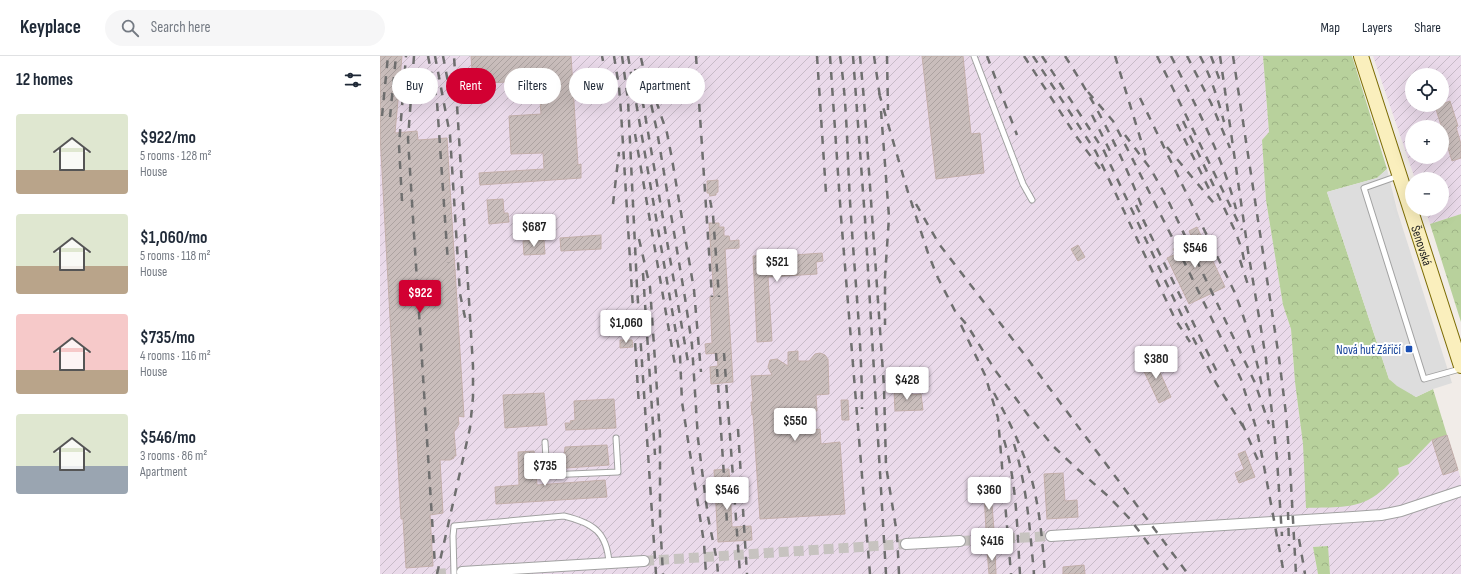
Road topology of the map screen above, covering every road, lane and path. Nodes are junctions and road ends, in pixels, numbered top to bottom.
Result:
1 (974, 56) edge
2 (1361, 56) edge
3 (1399, 176) junction
4 (1032, 200) dead end
5 (1461, 367) edge
6 (616, 438) dead end
7 (545, 442) dead end
8 (1461, 491) edge
9 (1051, 536) tunnel mouth
10 (960, 541) tunnel mouth
11 (906, 544) tunnel mouth
12 (644, 561) tunnel mouth
13 (608, 563) junction
14 (458, 573) edge

1 - 4 lane
2 - 3 street, Šenovská
3 - 5 street, Šenovská
3 - 5 lane
6 - 7 lane
8 - 9 street
10 - 11 street
12 - 13 street
13 - 14 street
13 - 14 lane

